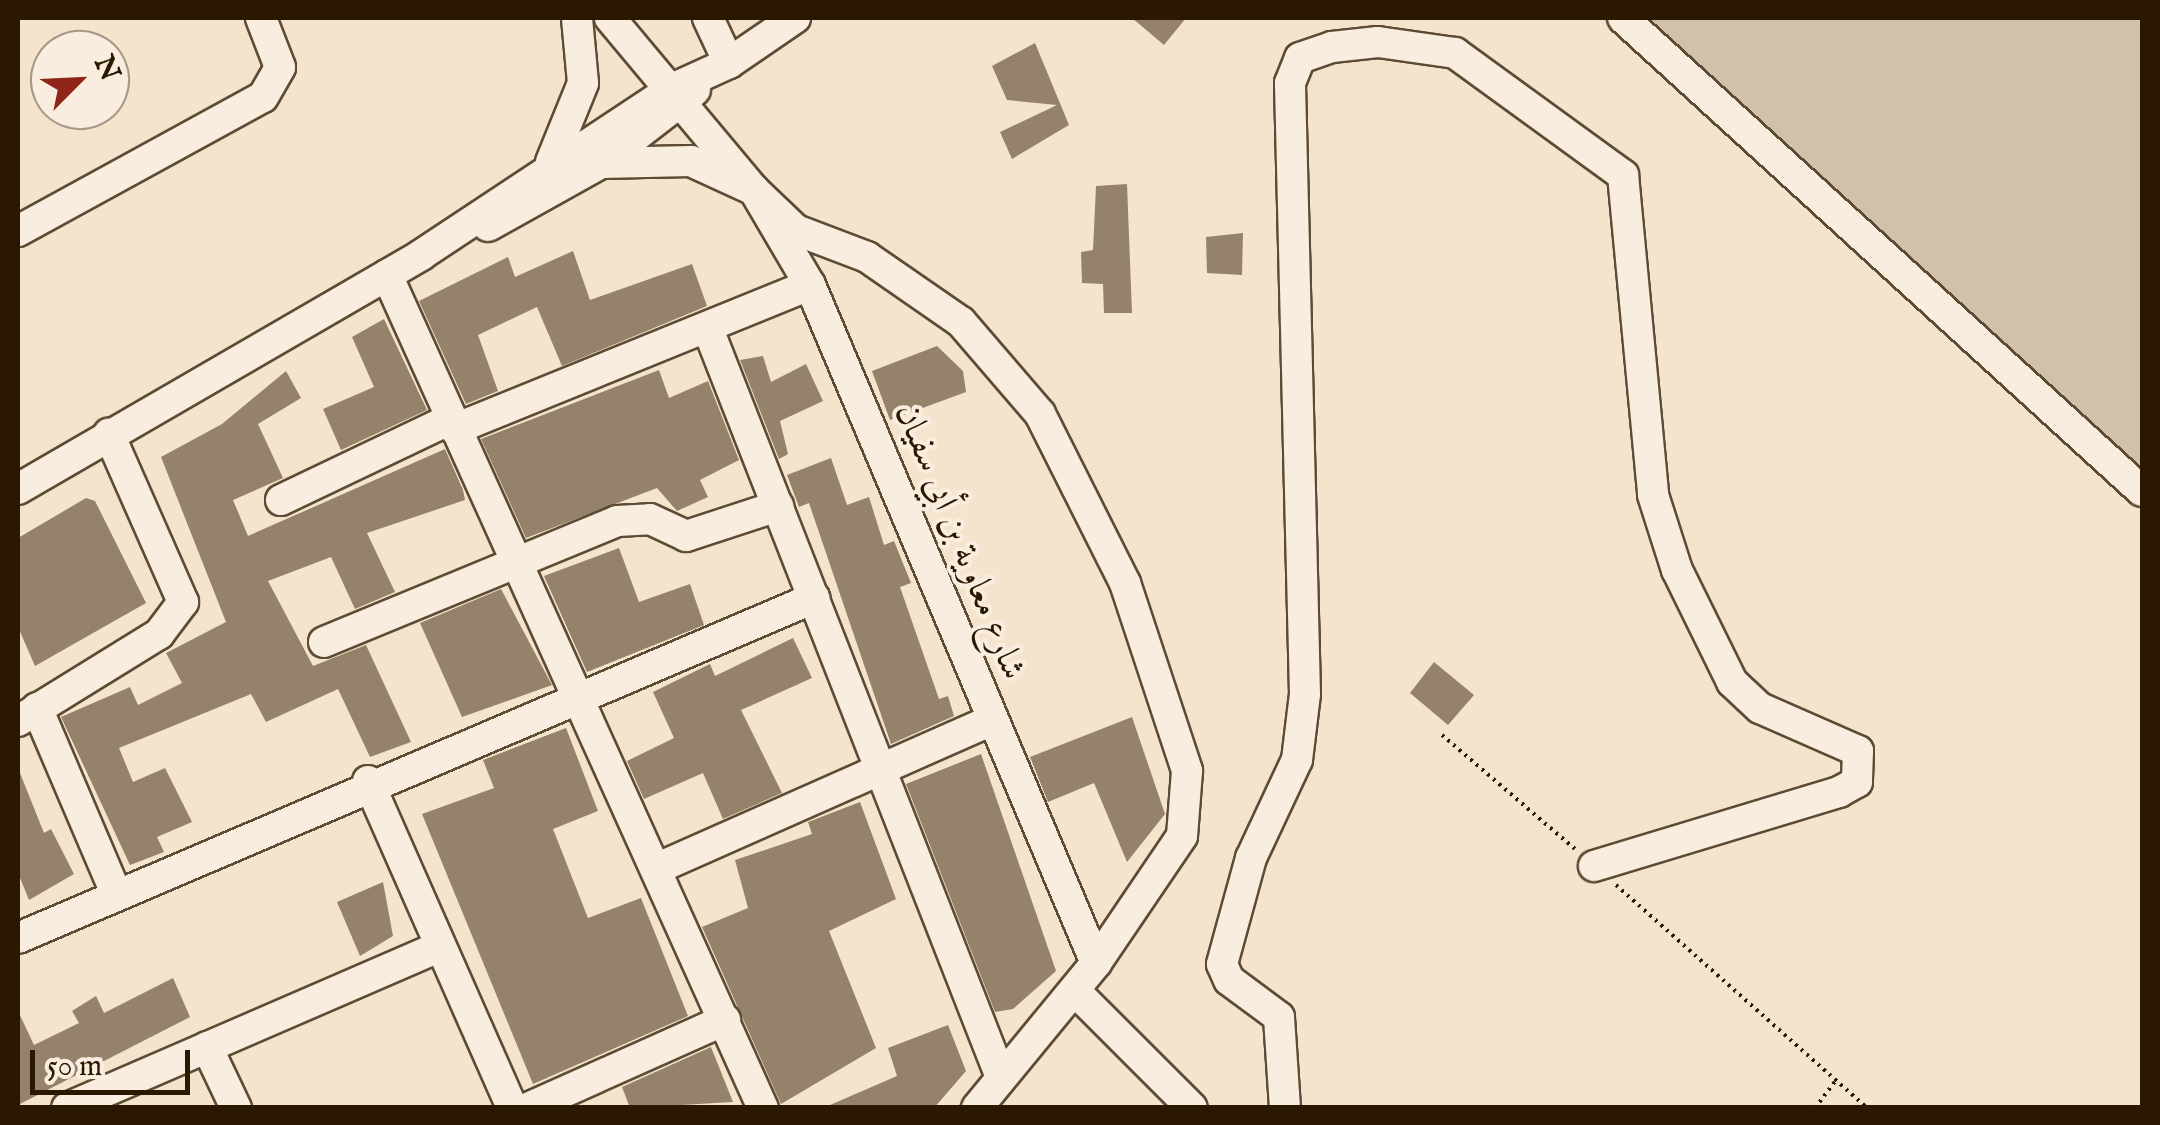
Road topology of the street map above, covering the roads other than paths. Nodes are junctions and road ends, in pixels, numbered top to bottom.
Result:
1 (261, 18) edge
2 (577, 18) edge
3 (610, 18) edge
4 (708, 18) edge
5 (795, 18) edge
6 (1622, 18) edge
7 (717, 69) junction
8 (678, 96) junction
9 (552, 162) junction
10 (600, 163) junction
11 (754, 190) junction
12 (18, 232) edge
13 (421, 255) junction
14 (386, 275) junction
15 (810, 286) junction
16 (708, 330) junction
17 (453, 424) junction
18 (109, 434) junction
19 (18, 489) edge
20 (2142, 491) edge
21 (281, 500) dead end
22 (778, 506) junction
23 (514, 558) junction
24 (814, 598) junction
25 (324, 642) dead end
26 (578, 694) junction
27 (28, 715) edge
28 (990, 720) junction
29 (883, 770) junction
30 (368, 781) junction
31 (1594, 866) road end
32 (658, 868) junction
33 (115, 892) junction
34 (18, 938) edge
35 (436, 948) junction
36 (1096, 962) junction
37 (1074, 991) junction
38 (724, 1020) junction
39 (207, 1046) junction
40 (1000, 1076) junction
41 (68, 1108) edge
42 (236, 1108) edge
43 (512, 1108) edge
44 (528, 1108) edge
45 (763, 1108) edge
46 (977, 1108) edge
47 (1192, 1108) edge
48 (1285, 1108) edge

1 - 12 street
2 - 9 street
3 - 8 street, شارع معاوية بن أبي سفيان
4 - 7 street
5 - 7 street
6 - 20 street
7 - 8 street
8 - 9 street
8 - 10 street
8 - 11 street, شارع معاوية بن أبي سفيان
9 - 13 street
10 - 11 street
10 - 13 street
11 - 15 street, شارع معاوية بن أبي سفيان
11 - 36 street
13 - 14 street
14 - 17 street
14 - 18 street
15 - 16 street
15 - 28 street, شارع معاوية بن أبي سفيان
16 - 17 street
16 - 22 street
17 - 21 street
17 - 23 street
18 - 19 street
18 - 27 street
22 - 23 street
22 - 24 street
23 - 25 street
23 - 26 street
24 - 26 street
24 - 29 street
26 - 30 street
26 - 32 street
27 - 33 street
28 - 29 street
28 - 36 street, شارع معاوية بن أبي سفيان
29 - 32 street
29 - 40 street
30 - 33 street
30 - 35 street
31 - 48 street
32 - 38 street
33 - 34 street
35 - 39 street
35 - 43 street
36 - 37 street
37 - 40 street
37 - 47 street
38 - 44 street
38 - 45 street
39 - 41 street
39 - 42 street
40 - 46 street

